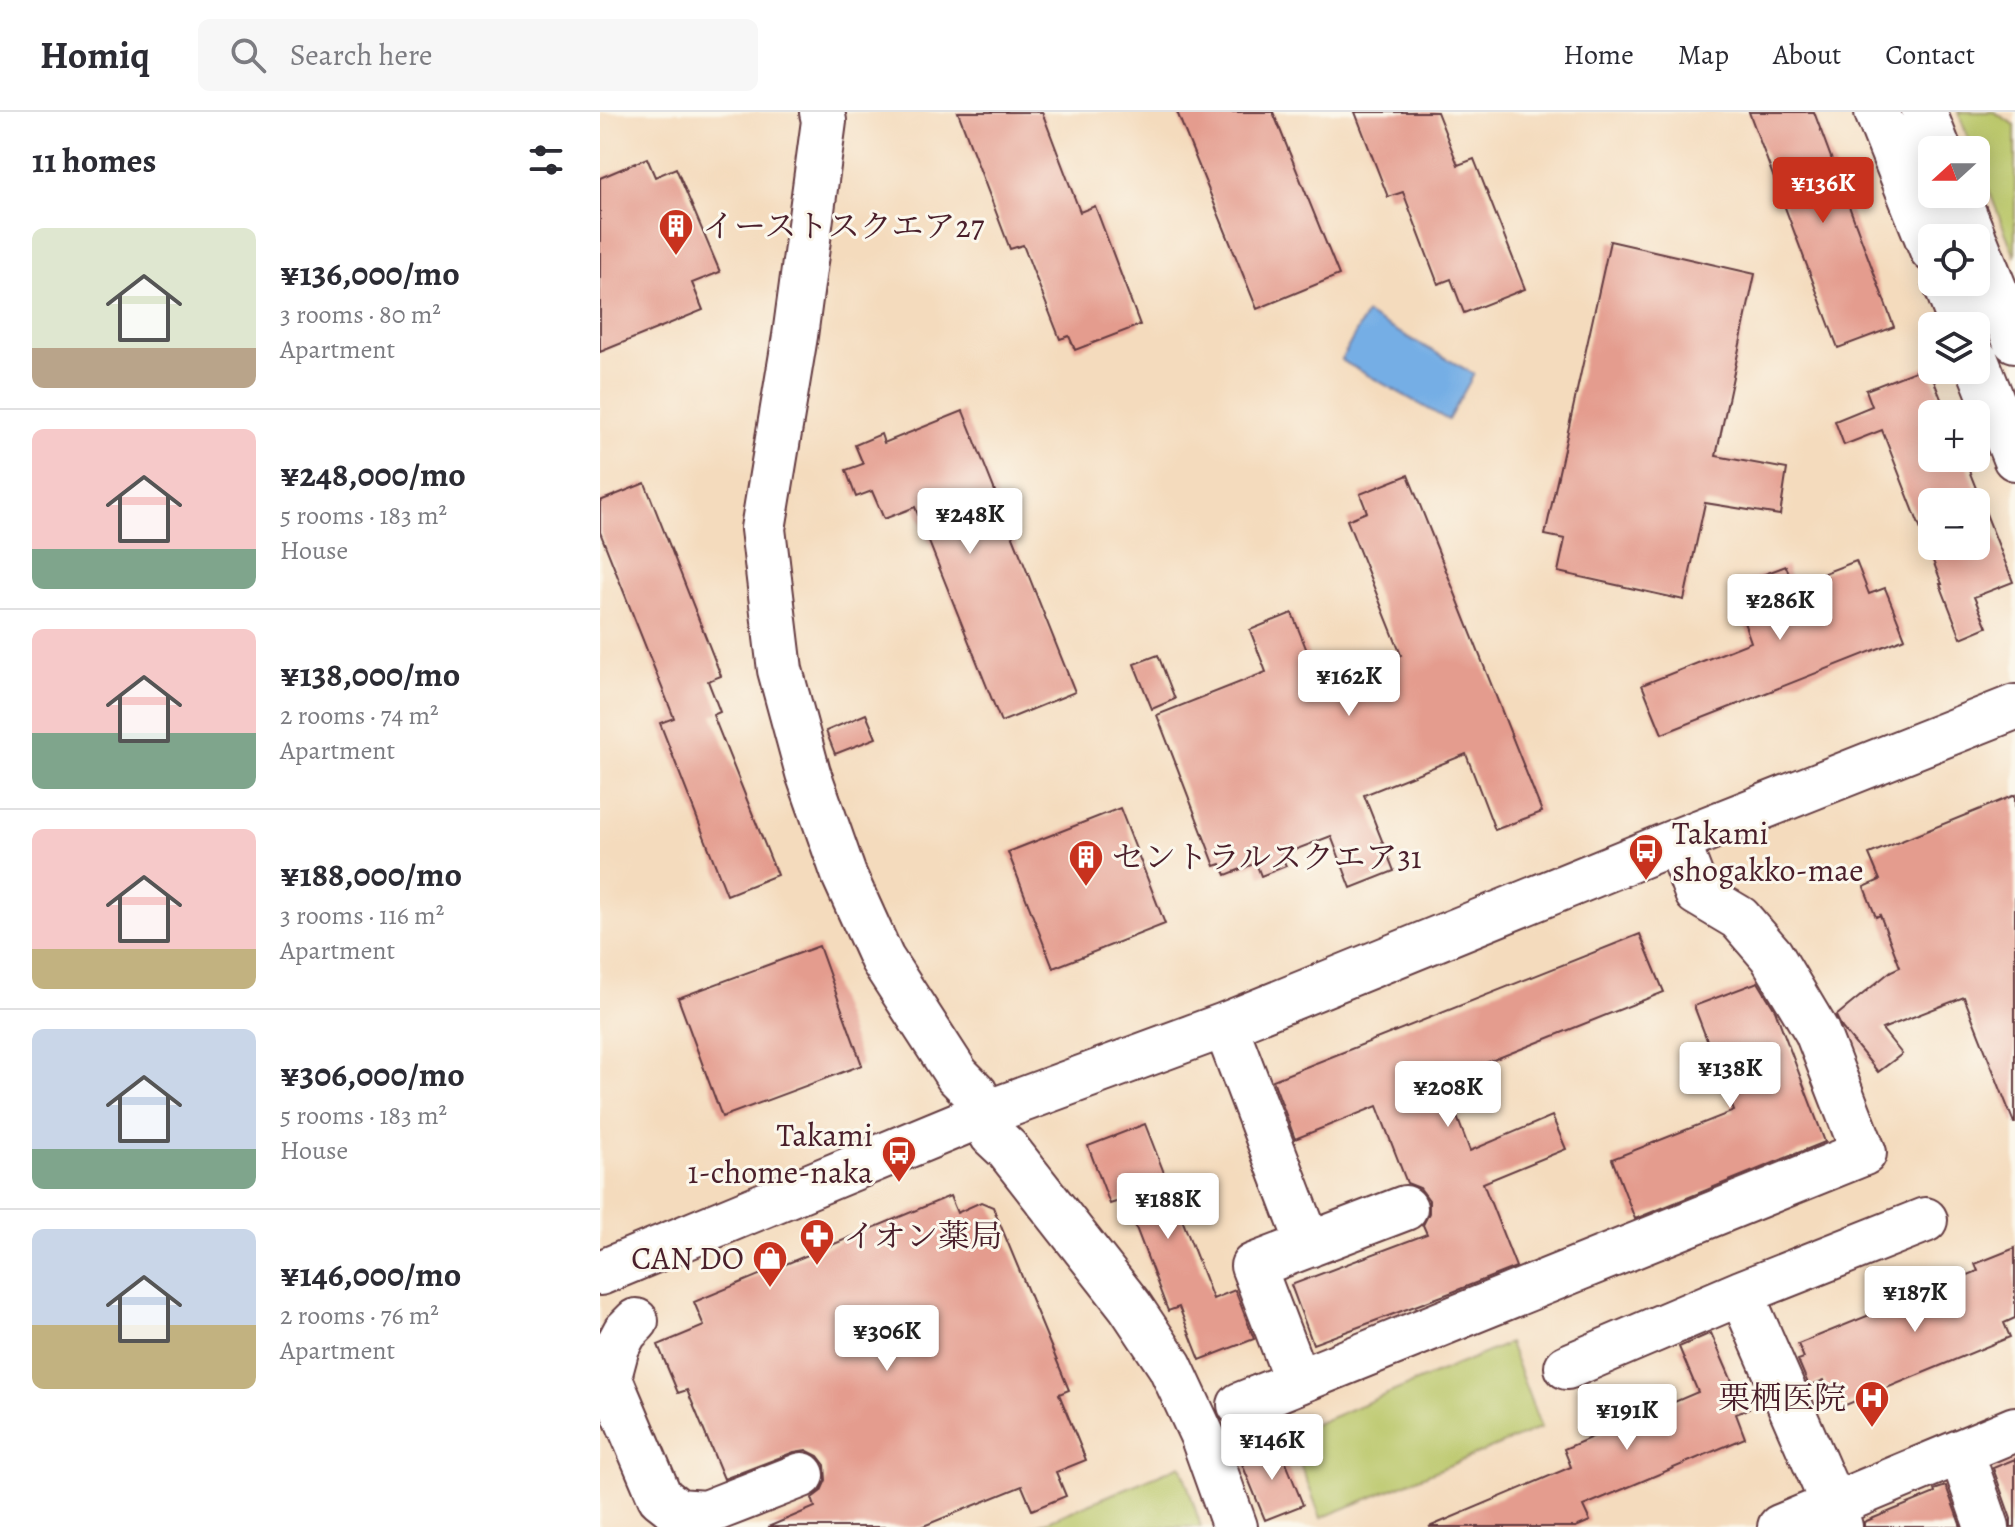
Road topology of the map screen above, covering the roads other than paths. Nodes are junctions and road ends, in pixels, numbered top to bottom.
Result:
1 (822, 112) edge
2 (1877, 112) edge
3 (1924, 112) edge
4 (1933, 136) edge
5 (1922, 224) edge
6 (1990, 278) edge
7 (2015, 340) edge
8 (1986, 384) edge
9 (2015, 458) edge
10 (2015, 707) edge
11 (1677, 841) junction
12 (1225, 1025) junction
13 (975, 1093) dead end
14 (992, 1135) dead end
15 (1405, 1208) dead end
16 (1925, 1220) dead end
17 (1309, 1245) junction
18 (608, 1269) edge
19 (1741, 1293) junction
20 (1567, 1367) dead end
21 (1297, 1381) junction
22 (1240, 1405) dead end
23 (2015, 1429) edge
24 (1961, 1452) junction
25 (802, 1475) dead end
26 (1836, 1516) edge
27 (1235, 1527) edge
28 (1780, 1527) edge
29 (1987, 1527) edge

1 - 13 street
2 - 5 street
3 - 4 street
6 - 7 street
8 - 9 street
10 - 11 street
11 - 12 street
11 - 21 street
12 - 17 street
12 - 18 street
14 - 27 street
15 - 17 street
16 - 19 street
17 - 21 street
18 - 25 street
19 - 20 street
19 - 26 street
21 - 22 street
23 - 24 street
24 - 26 street
24 - 29 street
26 - 28 street

